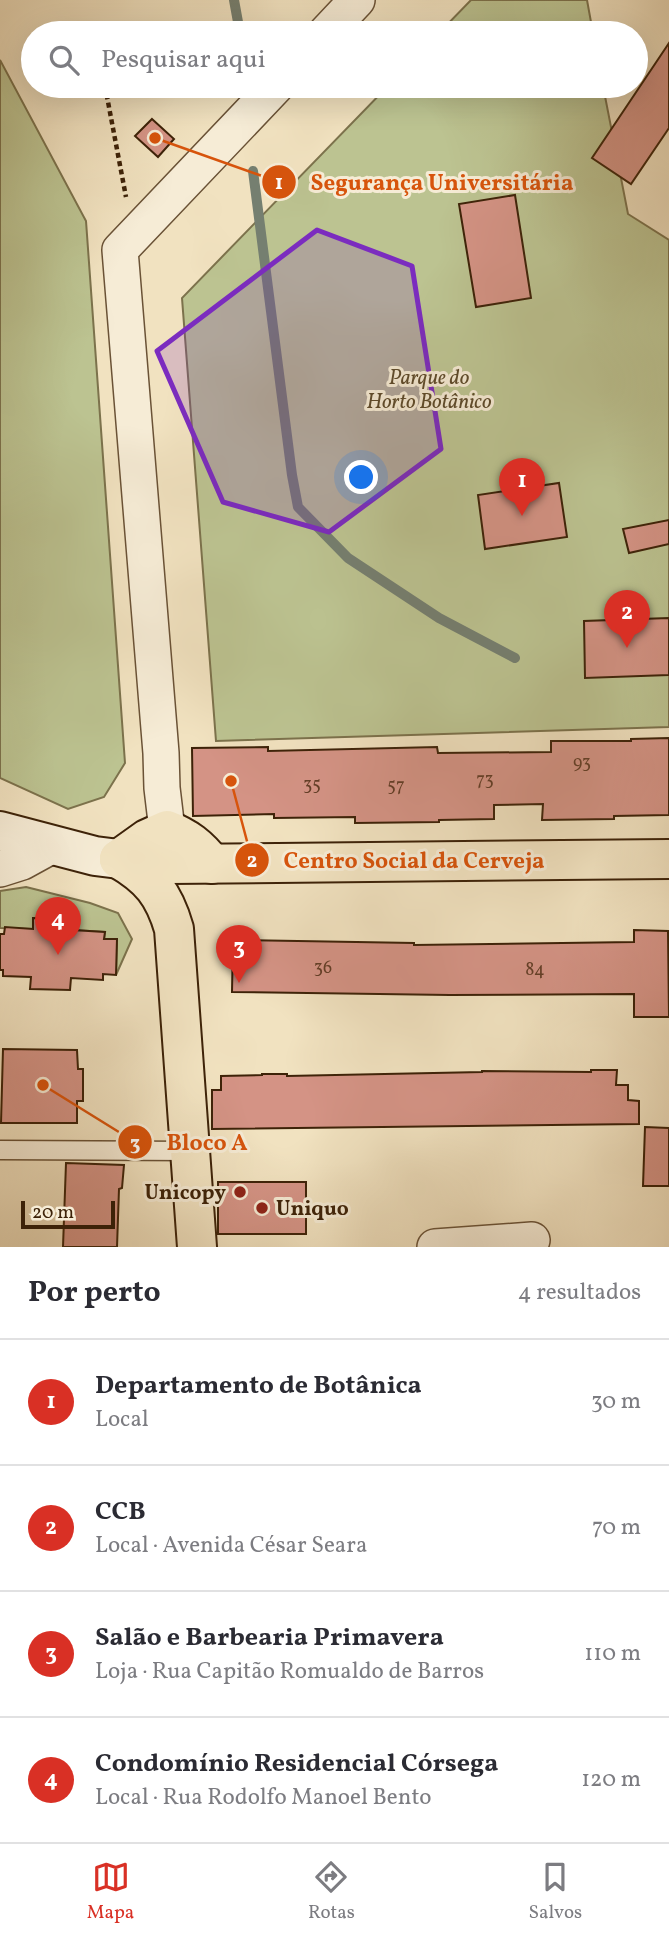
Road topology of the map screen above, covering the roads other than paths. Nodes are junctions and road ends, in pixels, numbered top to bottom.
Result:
1 (357, 0) edge
2 (337, 21) edge
3 (265, 98) edge
4 (0, 831) edge
5 (53, 845) junction
6 (168, 847) junction
7 (119, 859) junction
8 (669, 859) edge
9 (212, 863) junction
10 (0, 869) edge
11 (174, 929) junction
12 (0, 1150) edge
13 (190, 1151) junction
14 (532, 1240) dead end
15 (197, 1247) edge
16 (435, 1247) edge

1 - 2 street
3 - 6 street
4 - 5 main road
5 - 7 main road
5 - 10 street
6 - 7 main road
6 - 9 main road
6 - 11 lane
7 - 11 main road
8 - 9 main road
9 - 11 main road
11 - 13 main road
12 - 13 lane
13 - 15 main road
14 - 16 street

